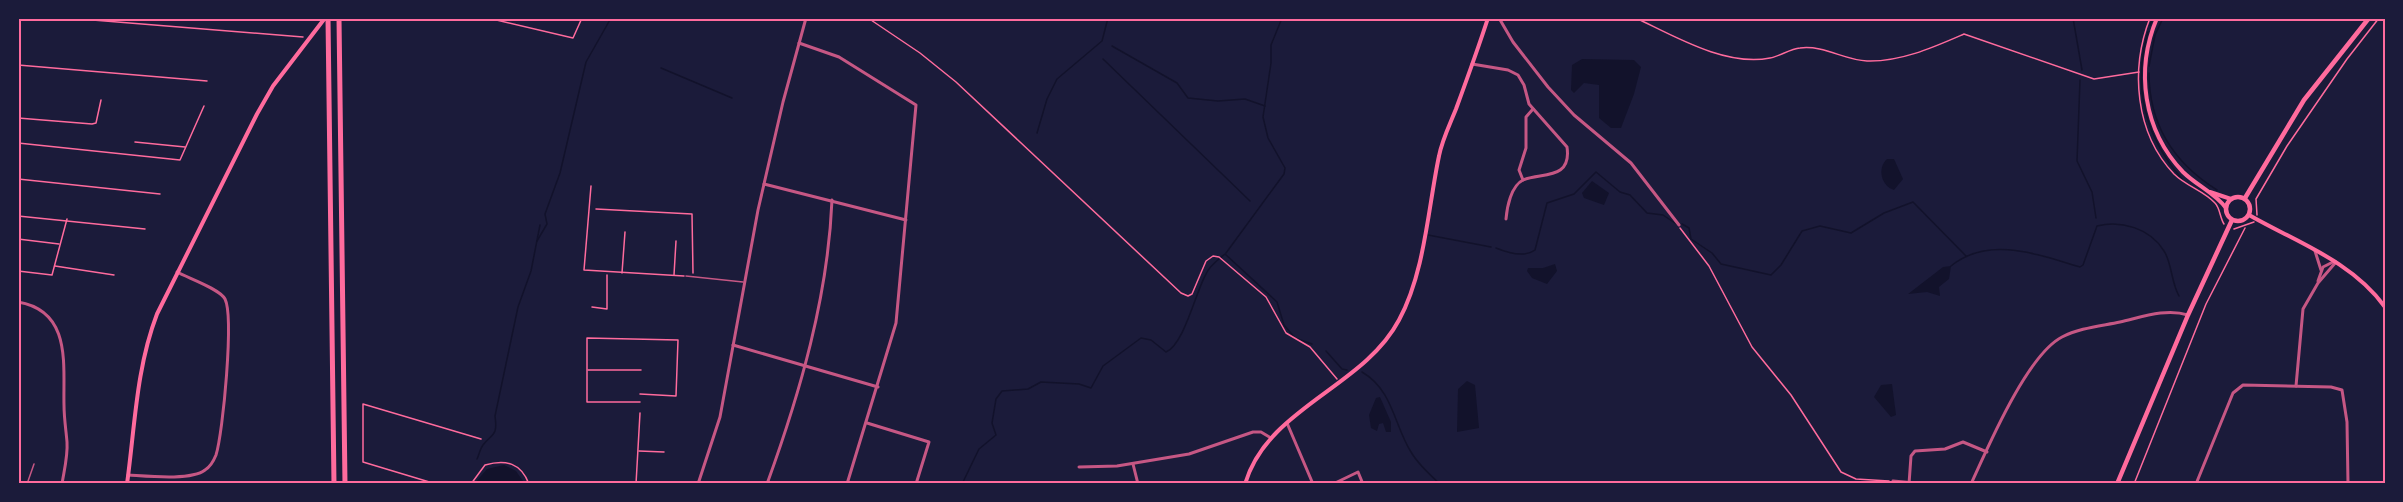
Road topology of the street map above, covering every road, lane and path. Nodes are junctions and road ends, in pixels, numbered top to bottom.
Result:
1 (68, 18) edge
2 (327, 18) edge
3 (339, 18) edge
4 (488, 18) edge
5 (582, 18) edge
6 (806, 18) edge
7 (868, 18) edge
8 (1488, 18) edge
9 (1499, 18) edge
10 (1635, 18) edge
11 (2150, 18) edge
12 (2157, 18) edge
13 (2369, 18) edge
14 (2379, 18) edge
15 (305, 38) dead end
16 (799, 44) junction
17 (1472, 64) junction
18 (18, 65) edge
19 (2139, 72) junction
20 (207, 81) dead end
21 (101, 100) dead end
22 (204, 106) dead end
23 (1533, 109) junction
24 (18, 118) edge
25 (135, 142) dead end
26 (18, 143) edge
27 (186, 147) junction
28 (18, 179) edge
29 (1523, 180) junction
30 (764, 184) junction
31 (591, 186) dead end
32 (2206, 191) junction
33 (159, 194) dead end
34 (2245, 198) junction
35 (2231, 199) junction
36 (832, 200) junction
37 (2226, 208) junction
38 (596, 209) dead end
39 (2248, 215) junction
40 (18, 216) edge
41 (67, 219) junction
42 (1506, 219) dead end
43 (2255, 219) junction
44 (906, 220) junction
45 (2232, 220) junction
46 (1678, 225) joint
47 (2229, 227) junction
48 (2245, 227) junction
49 (145, 229) dead end
50 (625, 232) dead end
51 (18, 239) edge
52 (676, 241) dead end
53 (60, 244) junction
54 (2314, 249) junction
55 (2336, 261) junction
56 (54, 266) junction
57 (18, 271) edge
58 (2321, 271) junction
59 (177, 272) junction
60 (607, 274) junction
61 (622, 274) junction
62 (114, 275) dead end
63 (674, 276) junction
64 (686, 276) joint
65 (693, 277) junction
66 (744, 282) junction
67 (2318, 283) junction
68 (18, 302) edge
69 (592, 307) dead end
70 (2385, 307) edge
71 (2188, 315) junction
72 (733, 345) junction
73 (804, 367) junction
74 (587, 370) junction
75 (641, 370) dead end
76 (1340, 382) junction
77 (2296, 386) junction
78 (878, 387) junction
79 (640, 394) dead end
80 (640, 402) dead end
81 (640, 413) dead end
82 (867, 423) junction
83 (1287, 423) junction
84 (1271, 438) junction
85 (481, 439) dead end
86 (638, 451) junction
87 (664, 452) dead end
88 (1987, 452) junction
89 (34, 464) dead end
90 (1133, 464) junction
91 (1078, 467) dead end
92 (128, 475) junction
93 (1893, 481) joint
94 (1909, 483) edge
95 (27, 484) edge
96 (62, 484) edge
97 (127, 484) edge
98 (334, 484) edge
99 (345, 484) edge
100 (436, 484) edge
101 (471, 484) edge
102 (529, 484) edge
103 (636, 484) edge
104 (698, 484) edge
105 (767, 484) edge
106 (847, 484) edge
107 (916, 484) edge
108 (1138, 484) edge
109 (1245, 484) edge
110 (1313, 484) edge
111 (1333, 484) edge
112 (1363, 484) edge
113 (1926, 484) edge
114 (1971, 484) edge
115 (2117, 484) edge
116 (2134, 484) edge
117 (2196, 484) edge
118 (2348, 484) edge

1 - 15 path
2 - 59 main road
2 - 98 highway
3 - 99 highway
4 - 5 path
6 - 16 street
7 - 76 path
8 - 17 main road
9 - 46 street
10 - 19 path
11 - 19 path
12 - 32 main road
13 - 34 main road
14 - 43 path
16 - 30 street
16 - 44 street
17 - 23 street
17 - 76 main road
18 - 20 path
19 - 47 path
21 - 24 path
22 - 27 path
23 - 29 street
23 - 29 street
25 - 27 path
26 - 27 path
28 - 33 path
29 - 42 street
30 - 36 street
30 - 66 street
31 - 60 path
32 - 35 main road
32 - 37 main road
34 - 35 main road
34 - 39 main road
35 - 37 main road
36 - 44 street
36 - 73 street
37 - 45 main road
38 - 65 path
39 - 43 main road
39 - 45 main road
40 - 41 path
41 - 49 path
41 - 53 path
43 - 48 path
43 - 54 main road
44 - 78 street
45 - 47 main road
46 - 93 path
47 - 48 path
47 - 71 main road
48 - 116 path
50 - 61 path
51 - 53 path
52 - 63 path
53 - 56 path
54 - 55 main road
54 - 58 street
55 - 58 street
55 - 67 street
55 - 70 main road
56 - 57 path
56 - 62 path
58 - 67 street
59 - 92 main road
59 - 92 street
60 - 61 path
60 - 69 path
61 - 63 path
63 - 64 path
64 - 65 lane
65 - 66 lane
66 - 72 street
67 - 77 street
68 - 96 street
71 - 88 street
71 - 115 main road
72 - 73 street
72 - 104 street
73 - 78 street
73 - 105 street
74 - 75 path
74 - 79 path
74 - 80 path
76 - 83 main road
77 - 117 street
77 - 118 street
78 - 82 street
81 - 86 path
82 - 106 street
82 - 107 street
83 - 84 main road
83 - 110 street
84 - 90 street
84 - 109 main road
85 - 100 path
86 - 87 path
86 - 103 path
88 - 94 street
88 - 114 street
89 - 95 lane
90 - 91 street
90 - 108 street
92 - 97 main road
93 - 94 street
94 - 113 street
101 - 102 path
111 - 112 street

